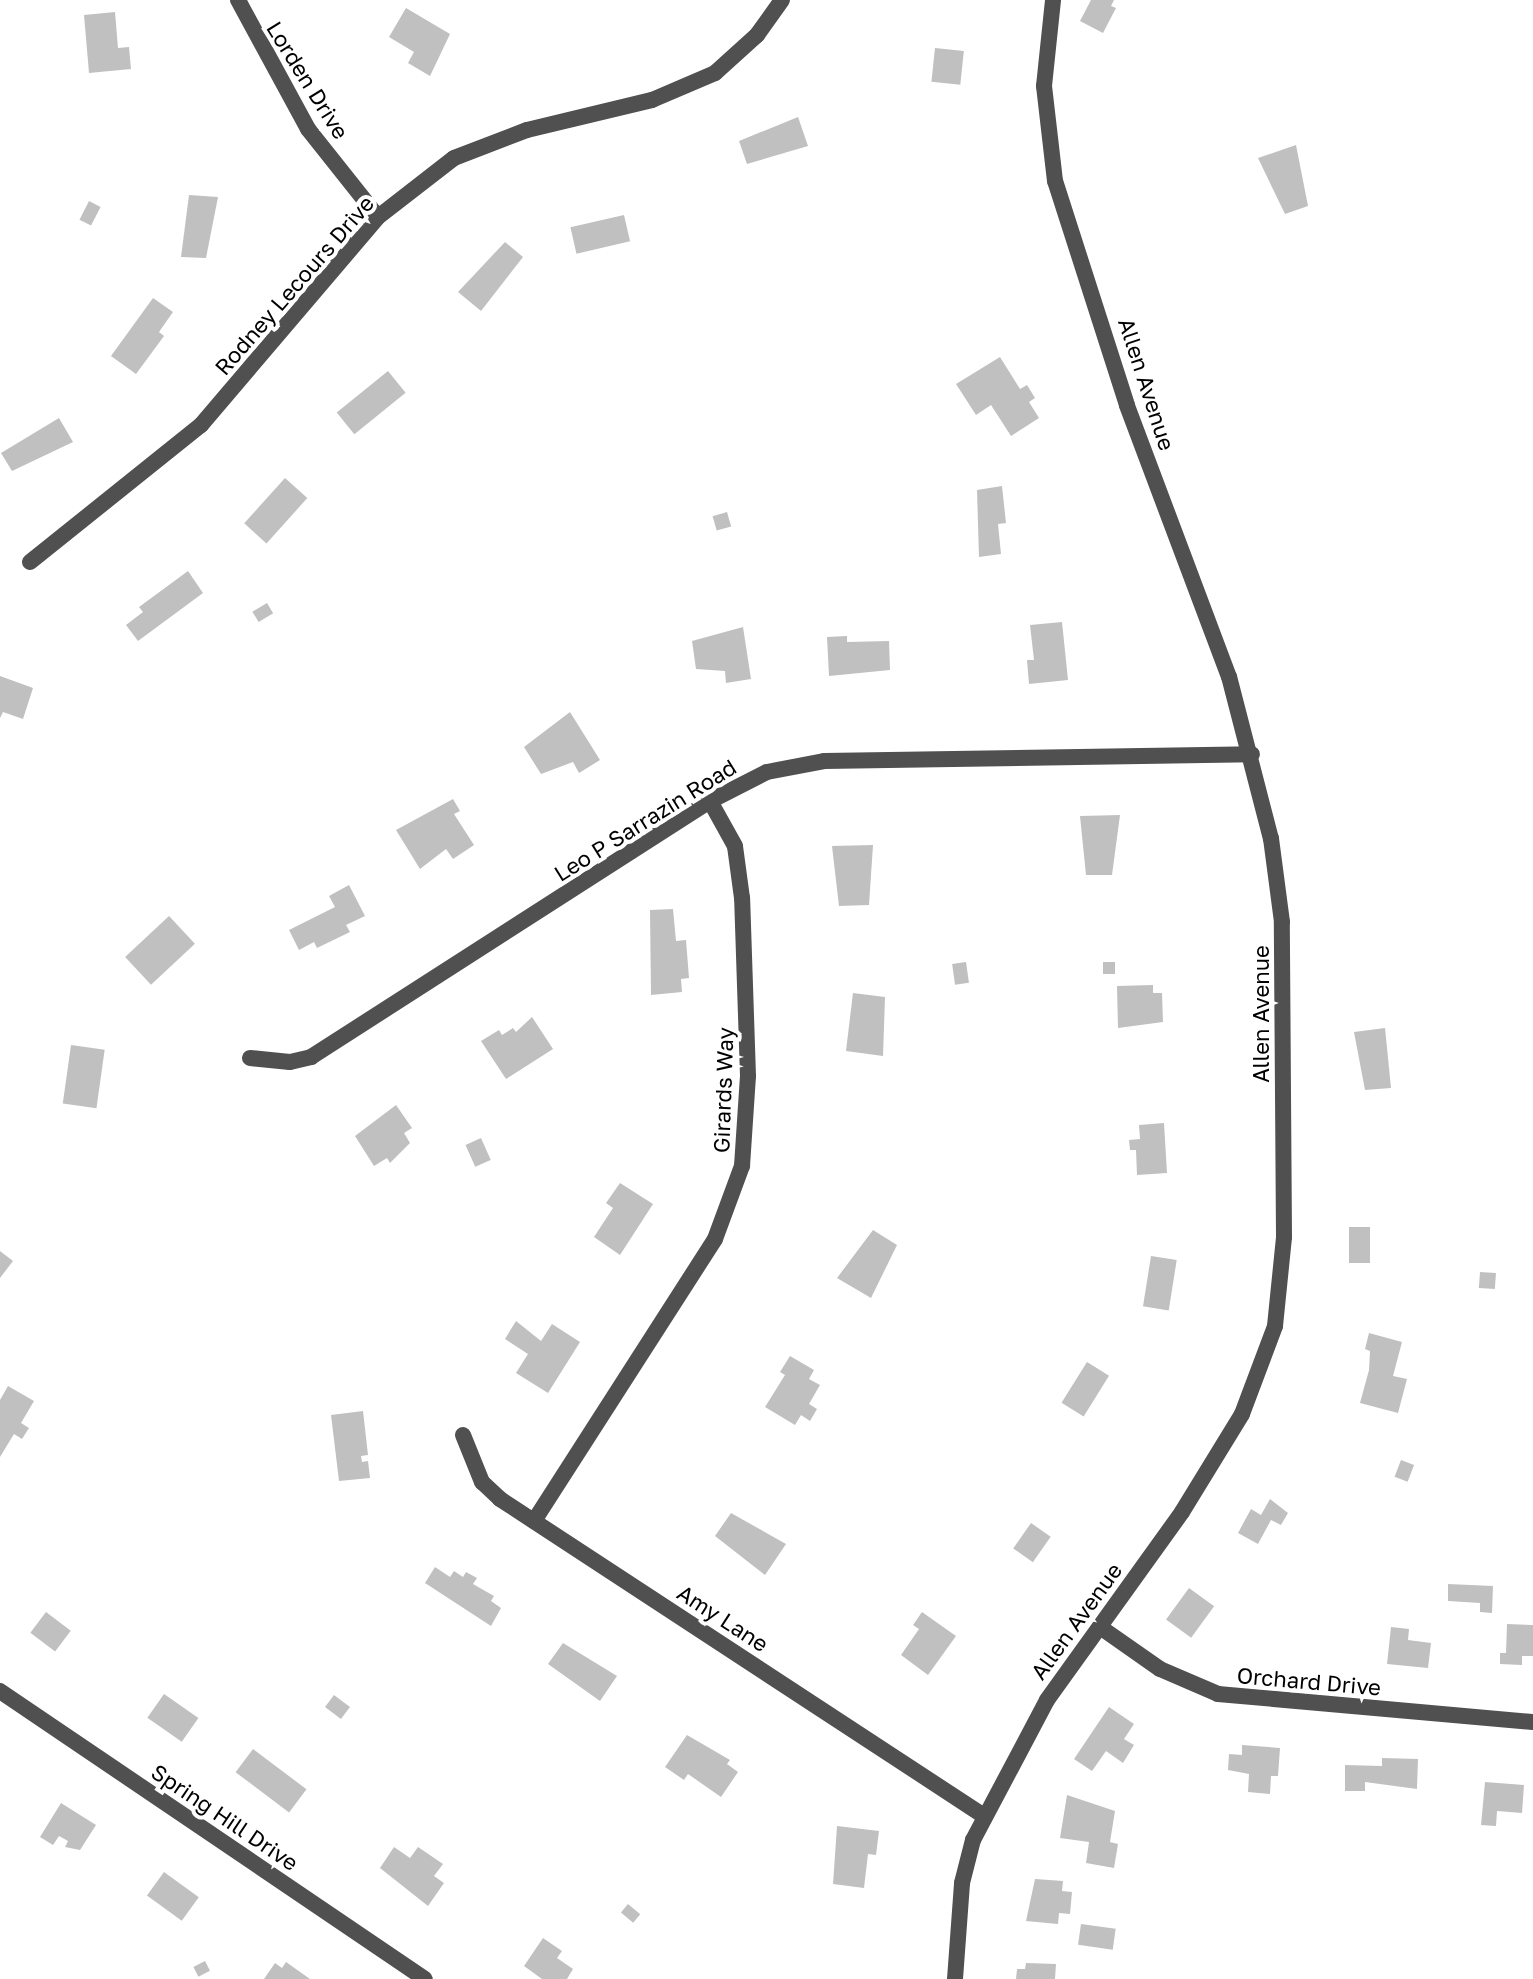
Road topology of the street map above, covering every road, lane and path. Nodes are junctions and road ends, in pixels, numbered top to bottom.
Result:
1 (238, 0) edge
2 (782, 0) edge
3 (1053, 0) edge
4 (378, 217) junction
5 (30, 562) dead end
6 (1252, 754) junction
7 (710, 801) junction
8 (250, 1058) dead end
9 (463, 1435) dead end
10 (534, 1521) junction
11 (1100, 1627) junction
12 (0, 1691) edge
13 (1533, 1722) edge
14 (984, 1816) junction
15 (425, 1979) edge
16 (955, 1979) edge

1 - 4 street, Lorden Drive
2 - 4 street, Rodney Lecours Drive
3 - 6 street, Allen Avenue
4 - 5 street, Rodney Lecours Drive
6 - 7 street, Leo P Sarrazin Road
6 - 11 street, Allen Avenue
7 - 8 street, Leo P Sarrazin Road
7 - 10 street, Girards Way
9 - 10 street, Amy Lane
10 - 14 street, Amy Lane
11 - 13 street, Orchard Drive
11 - 14 street, Allen Avenue
12 - 15 street, Spring Hill Drive
14 - 16 street, Allen Avenue

